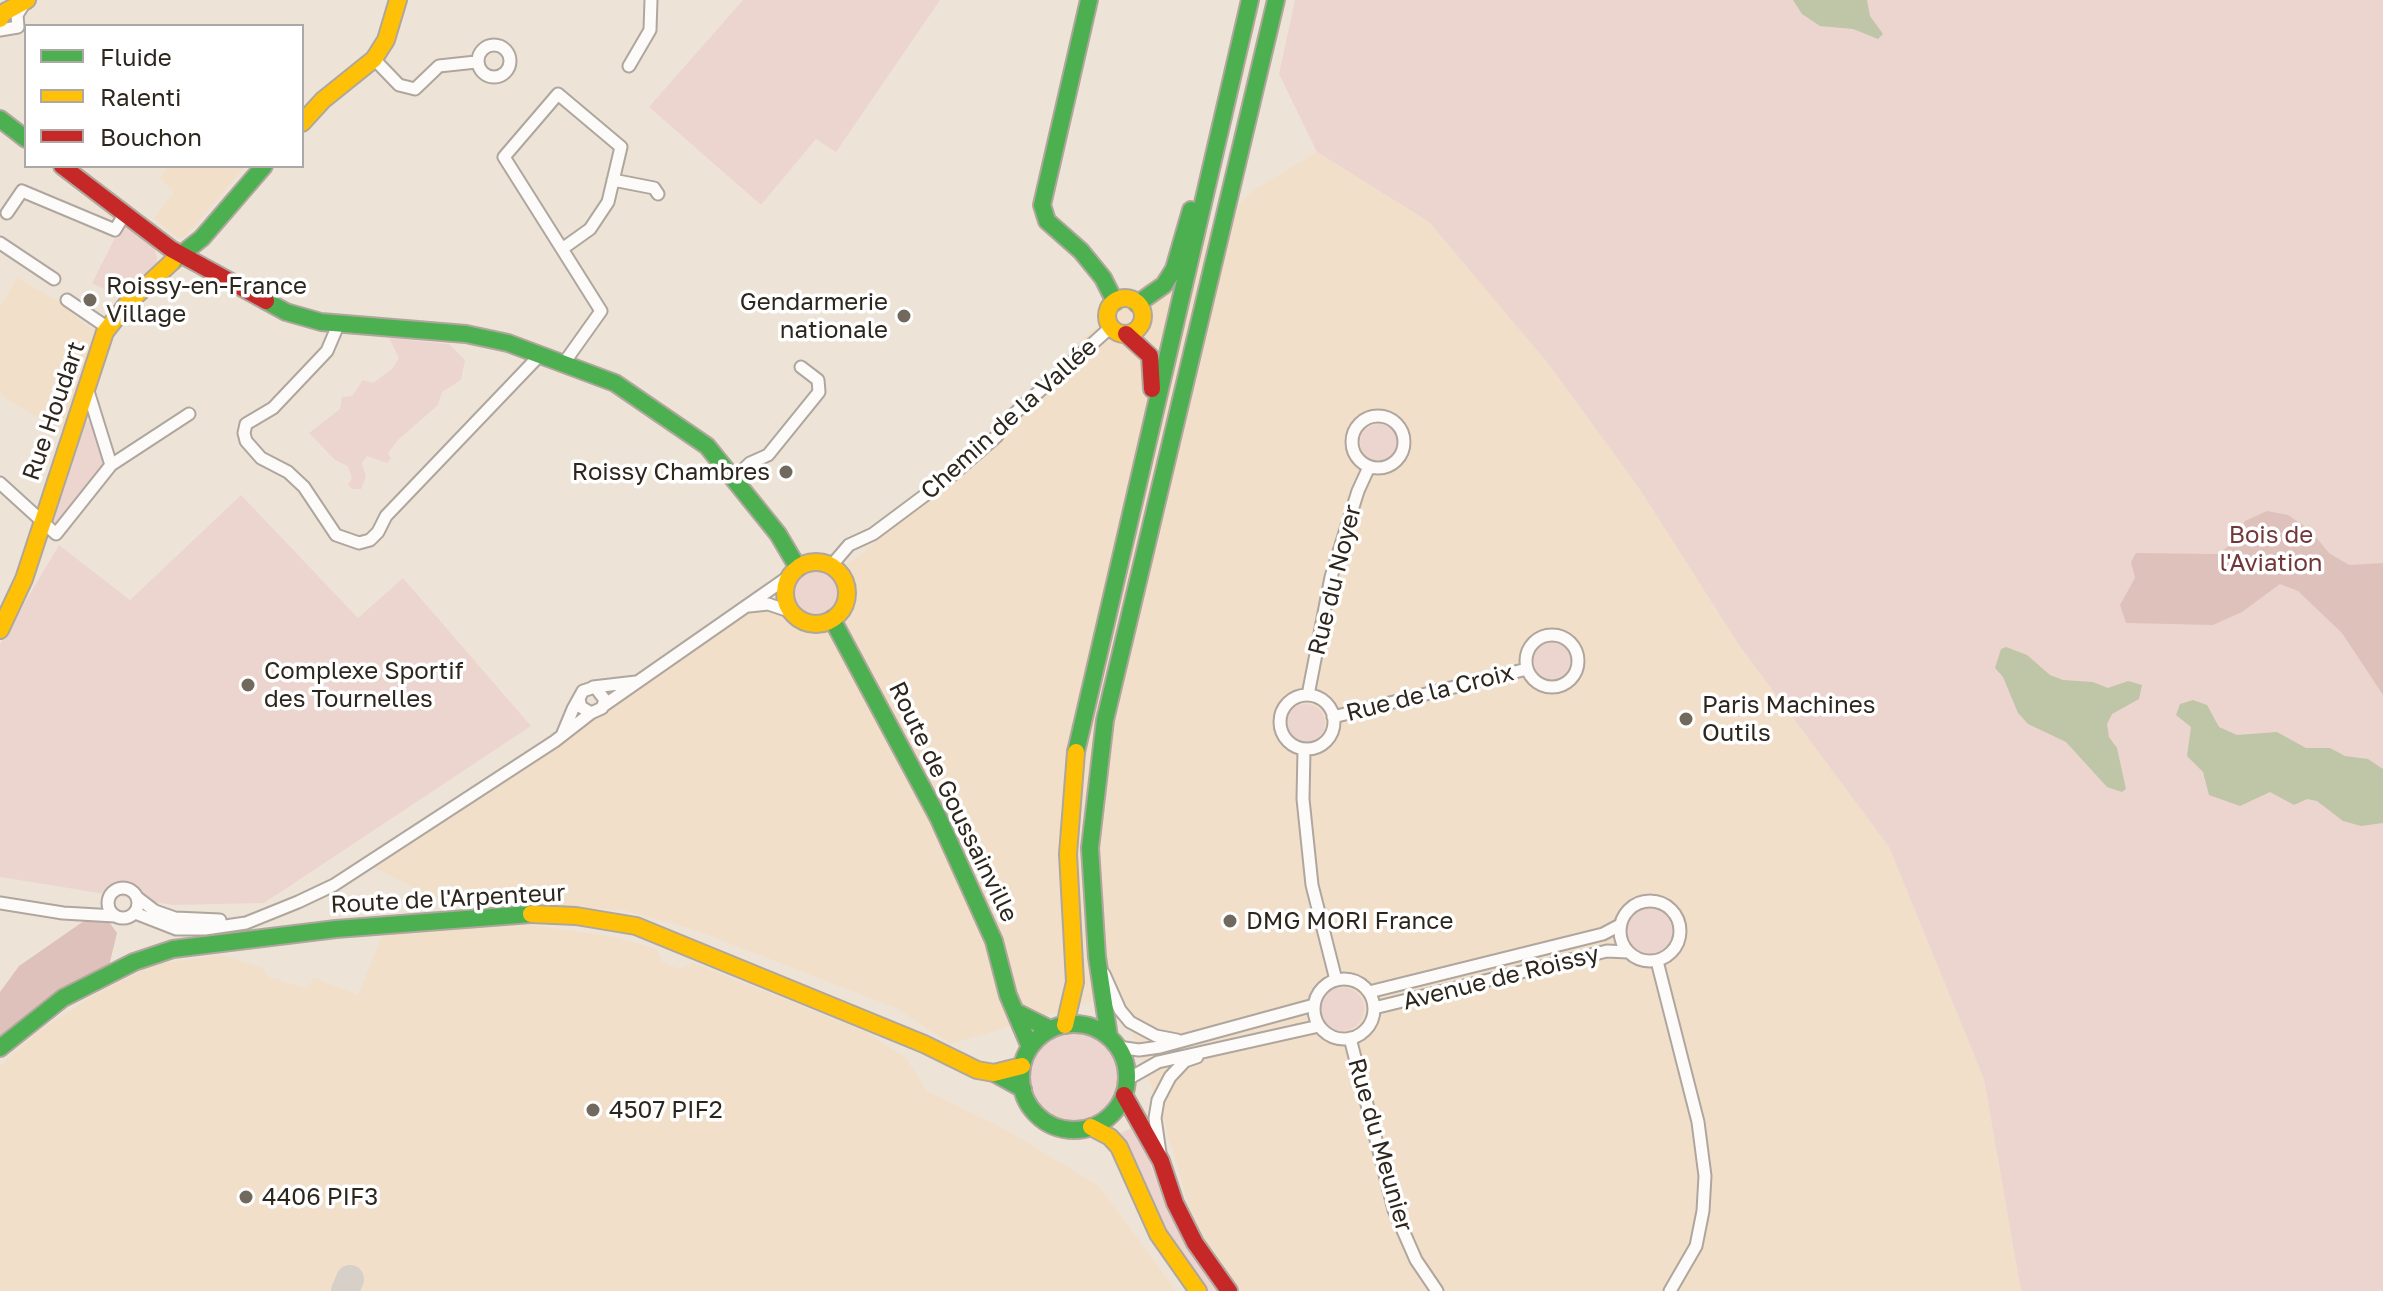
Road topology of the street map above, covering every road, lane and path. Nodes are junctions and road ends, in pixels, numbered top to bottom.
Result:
1 (398, 0) edge
2 (651, 0) edge
3 (1089, 0) edge
4 (1250, 0) edge
5 (1276, 0) edge
6 (26, 1) edge
7 (0, 19) edge
8 (0, 30) edge
9 (22, 32) edge
10 (374, 59) junction
11 (476, 62) dead end
12 (629, 66) dead end
13 (0, 119) edge
14 (304, 121) edge
15 (24, 137) edge
16 (1216, 141) junction
17 (65, 168) edge
18 (262, 168) edge
19 (613, 180) junction
20 (658, 194) dead end
21 (7, 213) dead end
22 (125, 213) junction
23 (0, 243) edge
24 (562, 249) junction
25 (184, 254) junction
26 (54, 279) dead end
27 (67, 300) dead end
28 (1115, 302) junction
29 (1137, 304) junction
30 (339, 323) junction
31 (108, 328) junction
32 (1118, 331) junction
33 (540, 355) junction
34 (564, 363) junction
35 (801, 367) dead end
36 (87, 387) junction
37 (189, 414) dead end
38 (1142, 456) junction
39 (111, 465) junction
40 (1369, 467) junction
41 (735, 478) junction
42 (0, 483) edge
43 (42, 521) junction
44 (793, 565) junction
45 (831, 566) junction
46 (744, 607) junction
47 (792, 612) junction
48 (832, 619) junction
49 (0, 630) edge
50 (1527, 669) junction
51 (640, 682) junction
52 (592, 687) junction
53 (1308, 695) junction
54 (579, 699) junction
55 (603, 706) junction
56 (591, 713) junction
57 (1333, 717) junction
58 (562, 735) junction
59 (1304, 750) junction
60 (112, 893) junction
61 (138, 898) junction
62 (298, 902) junction
63 (0, 903) edge
64 (79, 913) junction
65 (135, 913) junction
66 (115, 916) junction
67 (1620, 925) junction
68 (1628, 952) junction
69 (1097, 957) junction
70 (1657, 961) junction
71 (1336, 980) junction
72 (1369, 992) junction
73 (1314, 1005) junction
74 (1374, 1008) junction
75 (1016, 1012) junction
76 (1319, 1026) junction
77 (1058, 1027) junction
78 (1350, 1038) junction
79 (1178, 1040) junction
80 (1114, 1042) junction
81 (1030, 1047) junction
82 (1220, 1047) junction
83 (0, 1048) edge
84 (1022, 1066) junction
85 (994, 1073) junction
86 (1126, 1087) junction
87 (1023, 1089) junction
88 (1091, 1127) junction
89 (1161, 1161) junction
90 (1198, 1291) edge
91 (1229, 1291) edge
92 (1437, 1291) edge
93 (1670, 1291) edge

1 - 10 main road
2 - 12 street
3 - 28 main road
4 - 16 main road
5 - 69 main road
6 - 7 main road
6 - 9 street
8 - 9 street
10 - 11 street
10 - 14 main road
13 - 15 main road
16 - 29 main road
16 - 38 main road
17 - 22 main road
18 - 25 main road, Rue Houdart
19 - 20 street
19 - 24 street
19 - 24 street
21 - 22 street
22 - 25 main road
23 - 26 street
24 - 34 street
25 - 30 main road
25 - 31 main road, Rue Houdart
27 - 31 street
28 - 29 main road
28 - 32 main road
29 - 32 main road
30 - 33 main road
30 - 33 street
31 - 36 main road, Rue Houdart
32 - 38 main road
32 - 45 street, Chemin de la Vallée
33 - 34 main road
34 - 41 main road
35 - 41 street
36 - 39 street
36 - 43 main road, Rue Houdart
37 - 39 street
38 - 77 main road
39 - 43 street
40 - 40 street
40 - 53 street, Rue du Noyer
41 - 44 main road
42 - 43 street
43 - 49 main road, Rue Houdart
44 - 45 main road
44 - 46 street
44 - 47 main road
45 - 48 main road
46 - 47 street
46 - 51 street
47 - 48 main road
48 - 75 main road, Route de Goussainville
50 - 50 street
50 - 57 street, Rue de la Croix
51 - 52 street
51 - 55 street
52 - 54 street
52 - 55 street
53 - 57 street
53 - 59 street
54 - 56 street
54 - 58 street
55 - 56 street
56 - 58 street
57 - 59 street
58 - 62 street
59 - 71 street
60 - 61 street
60 - 64 street
60 - 66 street
61 - 62 street
61 - 65 street
62 - 65 street
63 - 64 street
64 - 66 street
65 - 66 street
67 - 68 street
67 - 70 street
67 - 72 street, Avenue de Roissy
68 - 70 street
68 - 74 street, Avenue de Roissy
69 - 79 street
69 - 80 main road
70 - 93 street
71 - 72 street
71 - 73 street
72 - 74 street
73 - 76 street
73 - 79 street
74 - 78 street
75 - 77 main road
75 - 81 main road, Route de Goussainville
76 - 78 street
76 - 82 street
77 - 80 main road
77 - 81 main road
78 - 92 street, Rue du Meunier
79 - 80 street
80 - 86 main road
81 - 84 main road
82 - 86 street
82 - 89 street
83 - 85 main road, Route de l'Arpenteur
84 - 85 main road
84 - 87 main road
85 - 87 main road, Route de l'Arpenteur
86 - 88 main road
86 - 89 main road
87 - 88 main road
88 - 90 main road
89 - 91 main road

